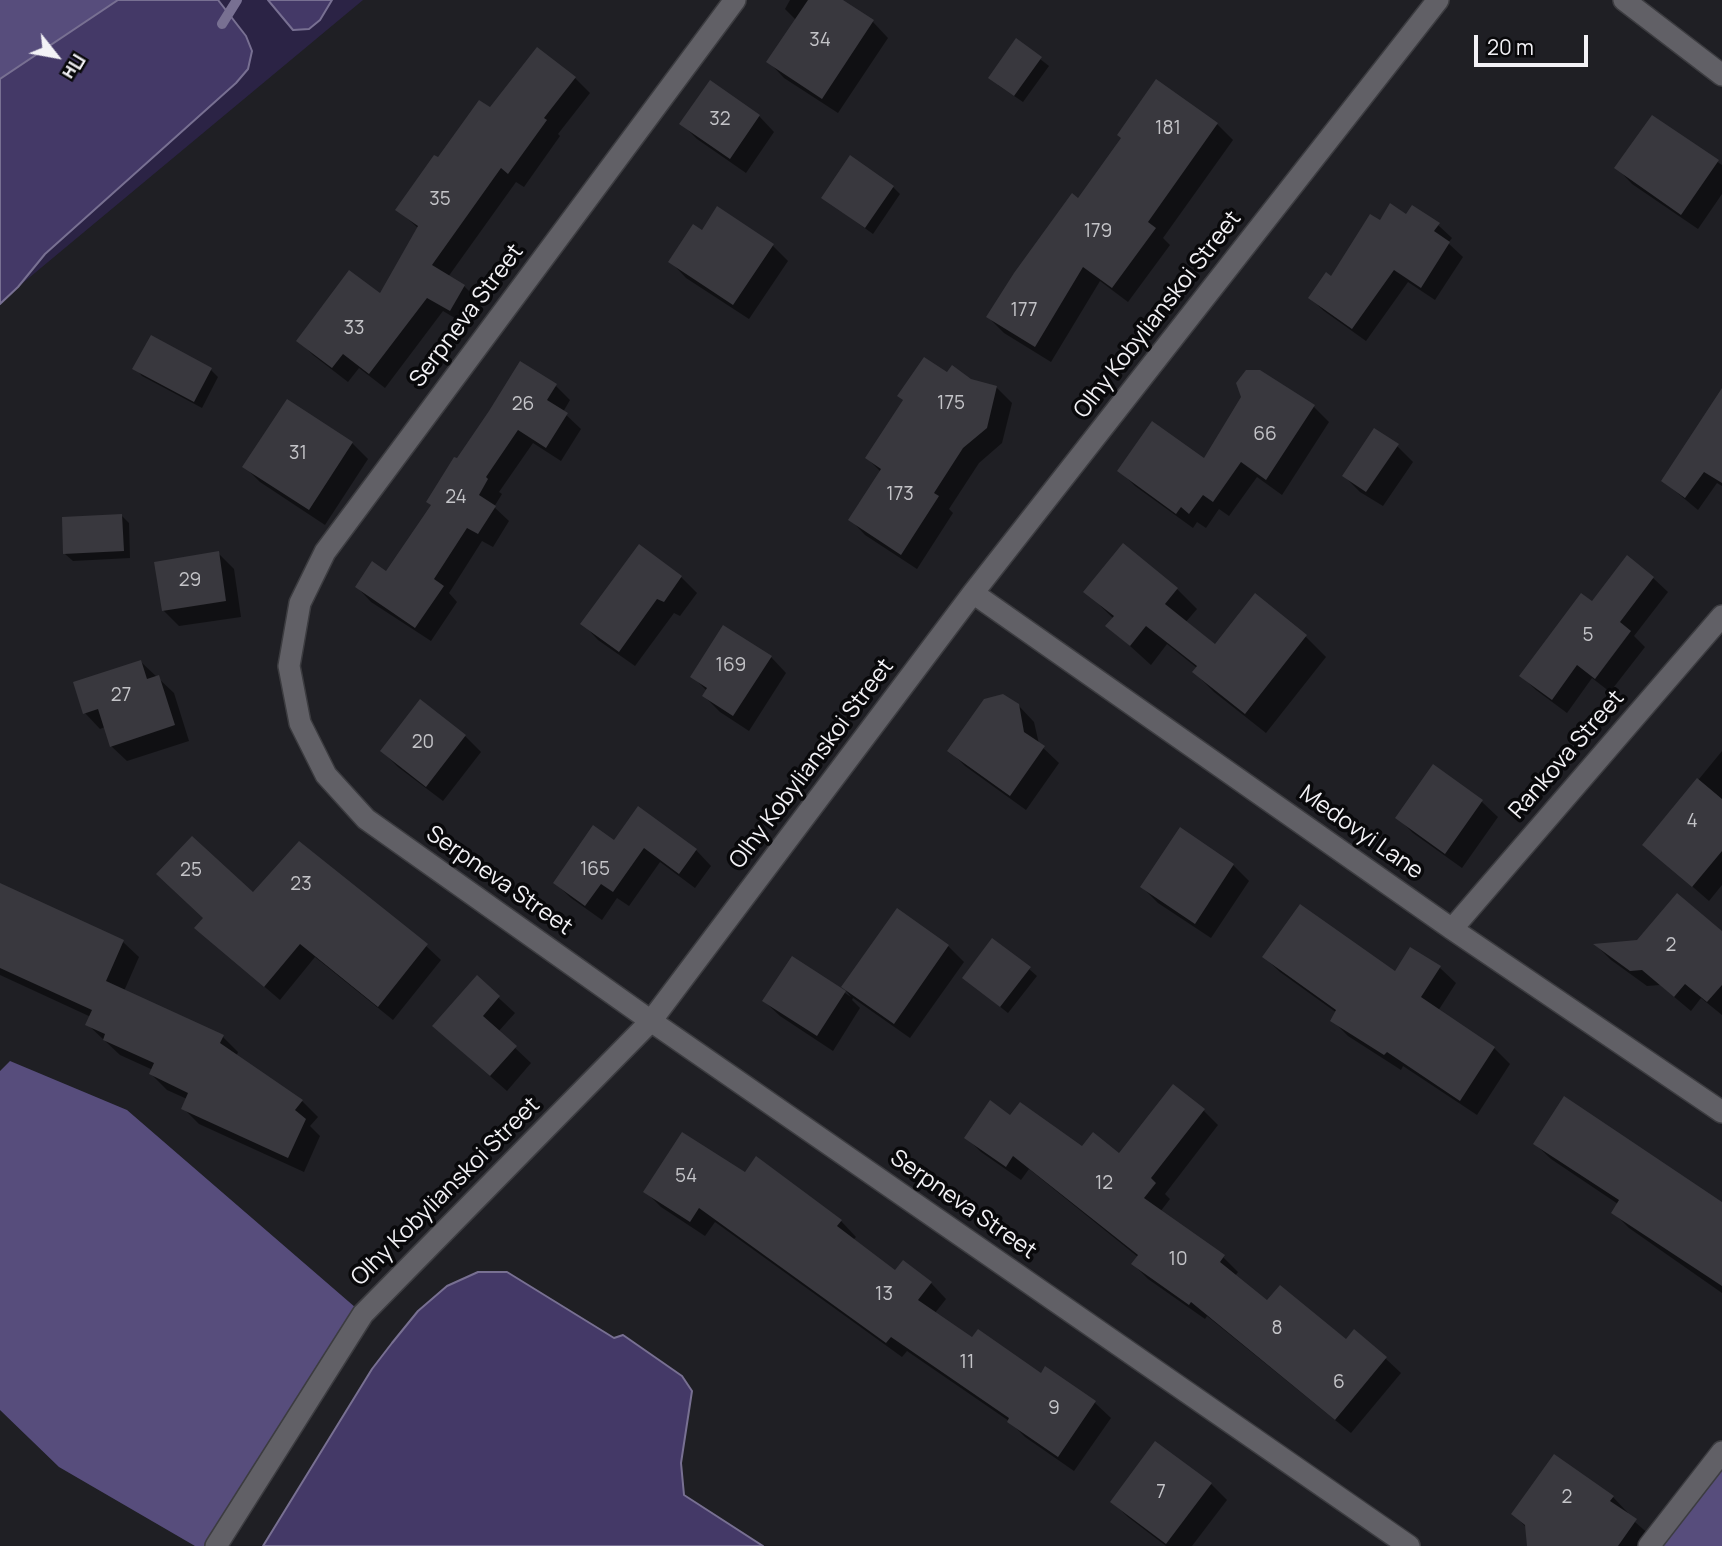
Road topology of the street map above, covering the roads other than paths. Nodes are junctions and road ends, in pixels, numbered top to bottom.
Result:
1 (734, 0) edge
2 (1438, 0) edge
3 (1625, 0) edge
4 (1722, 75) edge
5 (973, 593) junction
6 (1722, 616) edge
7 (1452, 929) junction
8 (651, 1021) junction
9 (1722, 1112) edge
10 (1722, 1452) edge
11 (216, 1546) edge
12 (1409, 1546) edge
13 (1649, 1546) edge

1 - 8 street, Serpneva Street
2 - 5 street, Olhy Kobylianskoi Street
3 - 4 street
5 - 7 street, Medovyi Lane
5 - 8 street, Olhy Kobylianskoi Street
6 - 7 street, Rankova Street
7 - 9 street, Medovyi Lane
8 - 11 street, Olhy Kobylianskoi Street
8 - 12 street, Serpneva Street
10 - 13 street

